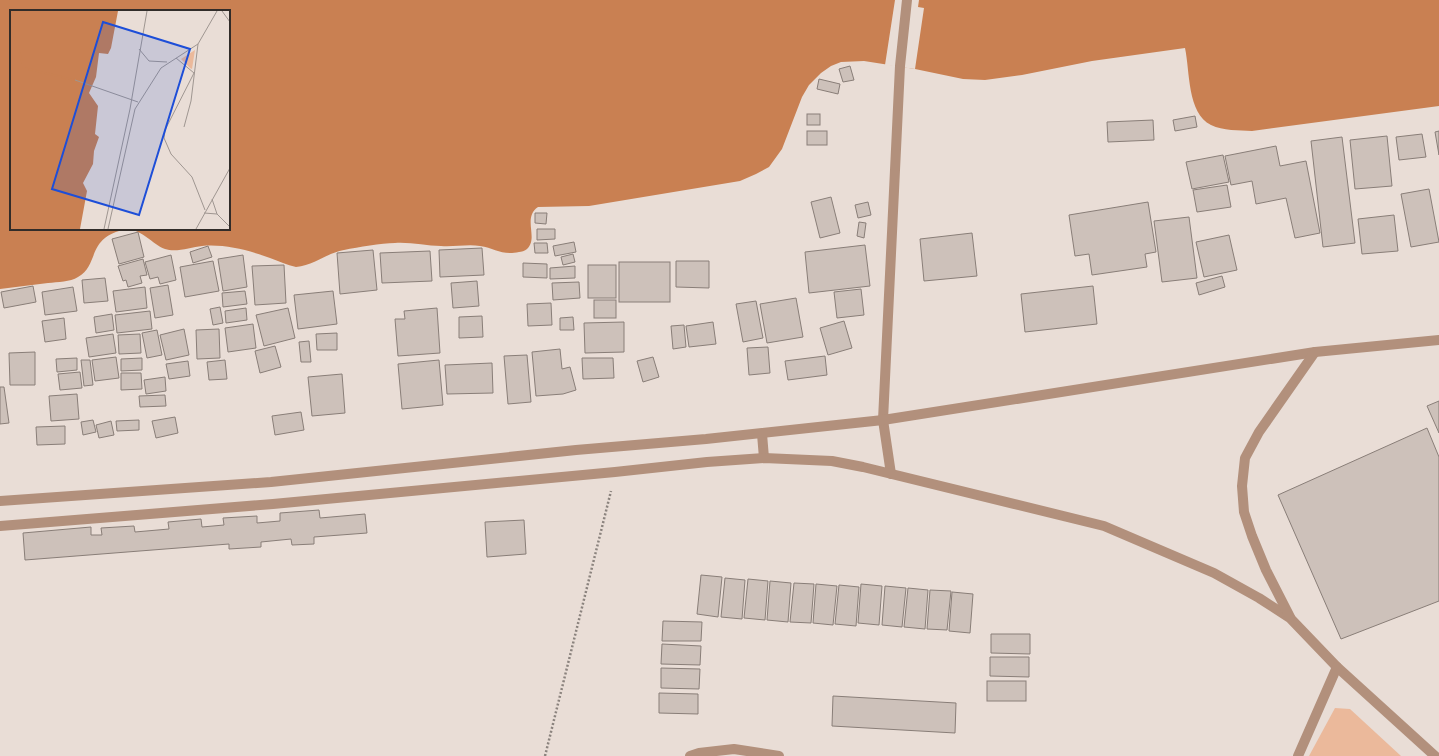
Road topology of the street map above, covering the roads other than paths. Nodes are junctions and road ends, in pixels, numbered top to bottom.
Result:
1 (907, 0) edge
2 (1439, 340) edge
3 (1315, 352) junction
4 (883, 420) junction
5 (762, 434) junction
6 (764, 458) junction
7 (891, 474) junction
8 (0, 501) edge
9 (0, 526) edge
10 (1290, 618) junction
11 (1336, 667) junction
12 (690, 756) edge
13 (779, 756) edge
14 (1298, 756) edge
15 (1435, 756) edge

1 - 4 street
2 - 3 street
3 - 4 street
3 - 10 street
4 - 5 street
4 - 7 street
5 - 6 street
5 - 8 street
6 - 7 street
6 - 9 street
7 - 10 street
10 - 11 street
11 - 14 street
11 - 15 street
12 - 13 street

